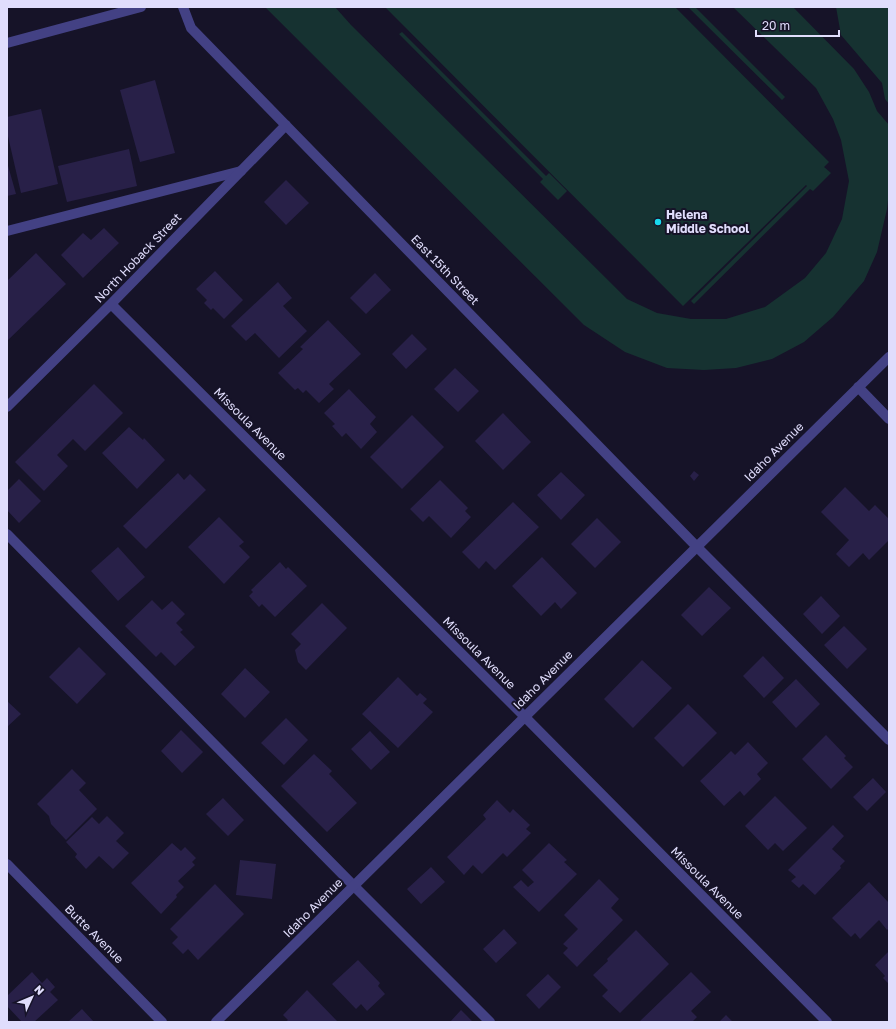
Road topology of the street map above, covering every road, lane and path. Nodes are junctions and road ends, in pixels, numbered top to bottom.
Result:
1 (141, 7) edge
2 (183, 7) edge
3 (7, 43) edge
4 (286, 125) junction
5 (241, 171) junction
6 (7, 231) edge
7 (111, 304) junction
8 (889, 357) edge
9 (858, 387) junction
10 (7, 407) edge
11 (889, 419) edge
12 (7, 534) edge
13 (697, 547) junction
14 (525, 717) junction
15 (889, 740) edge
16 (7, 864) edge
17 (354, 886) junction
18 (162, 1022) edge
19 (216, 1022) edge
20 (490, 1022) edge
21 (827, 1022) edge

1 - 3 street
2 - 4 street, East 15th Street
4 - 5 street, North Hoback Street
4 - 13 street, East 15th Street
5 - 6 street
5 - 7 street, North Hoback Street
7 - 10 street, North Hoback Street
7 - 14 street, Missoula Avenue
8 - 9 street, Idaho Avenue
9 - 11 street
9 - 13 street, Idaho Avenue
12 - 17 street
13 - 14 street, Idaho Avenue
13 - 15 street, East 15th Street
14 - 17 street, Idaho Avenue
14 - 21 street, Missoula Avenue
16 - 18 street, Butte Avenue
17 - 19 street, Idaho Avenue
17 - 20 street

